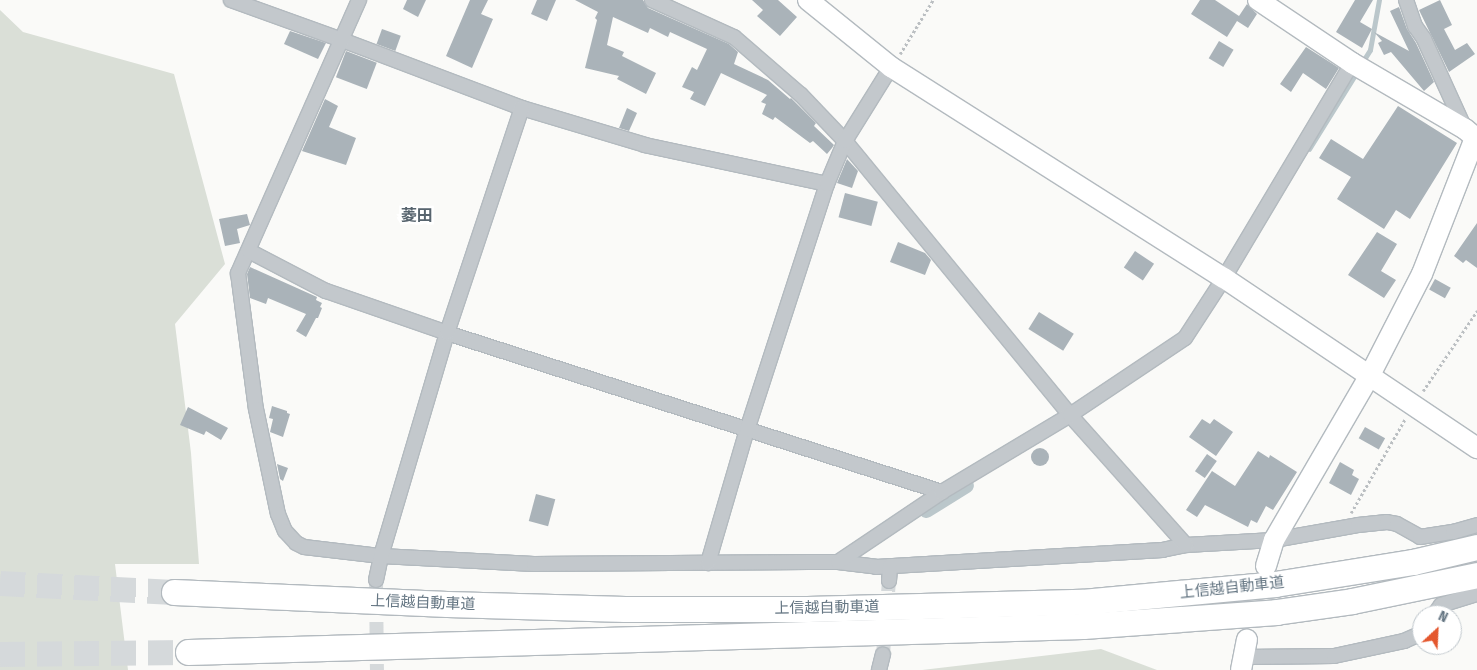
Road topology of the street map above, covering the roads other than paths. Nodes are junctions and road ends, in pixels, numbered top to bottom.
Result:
1 (231, 0) edge
2 (359, 0) edge
3 (652, 0) edge
4 (808, 0) edge
5 (1258, 0) edge
6 (1406, 0) edge
7 (342, 40) junction
8 (1352, 62) junction
9 (891, 67) junction
10 (522, 108) junction
11 (1474, 132) edge
12 (845, 141) junction
13 (827, 184) junction
14 (249, 251) junction
15 (1224, 278) junction
16 (447, 333) junction
17 (1370, 375) junction
18 (1070, 414) junction
19 (748, 430) junction
20 (1477, 448) edge
21 (942, 492) junction
22 (1477, 525) edge
23 (1274, 540) junction
24 (1186, 545) junction
25 (1477, 547) edge
26 (381, 556) junction
27 (838, 562) junction
28 (708, 563) junction
29 (890, 566) junction
30 (1266, 566) dead end
31 (1477, 575) edge
32 (376, 580) tunnel mouth
33 (889, 581) tunnel mouth
34 (174, 592) tunnel mouth
35 (1477, 594) edge
36 (1441, 605) edge
37 (1412, 637) edge
38 (188, 652) tunnel mouth
39 (883, 654) tunnel mouth
40 (1244, 656) edge
41 (880, 670) edge

1 - 7 street
2 - 7 street
3 - 12 street
4 - 9 street
5 - 8 street
6 - 11 street
7 - 10 street
7 - 14 street
8 - 11 street
8 - 15 street
9 - 12 street
9 - 15 street
10 - 13 street
10 - 16 street
11 - 17 street
12 - 13 street
12 - 18 street
13 - 19 street
14 - 16 street
14 - 26 street
15 - 17 street
15 - 18 street
16 - 19 street
16 - 26 street
17 - 20 street
17 - 23 street
18 - 21 street
18 - 24 street
19 - 21 street
19 - 28 street
21 - 27 street
22 - 23 street
23 - 24 street
23 - 30 street
24 - 29 street
25 - 34 highway, 上信越自動車道
26 - 28 street
26 - 32 street
27 - 28 street
27 - 29 street
29 - 33 street
31 - 38 highway, 上信越自動車道
35 - 36 street
37 - 40 street
39 - 41 street

